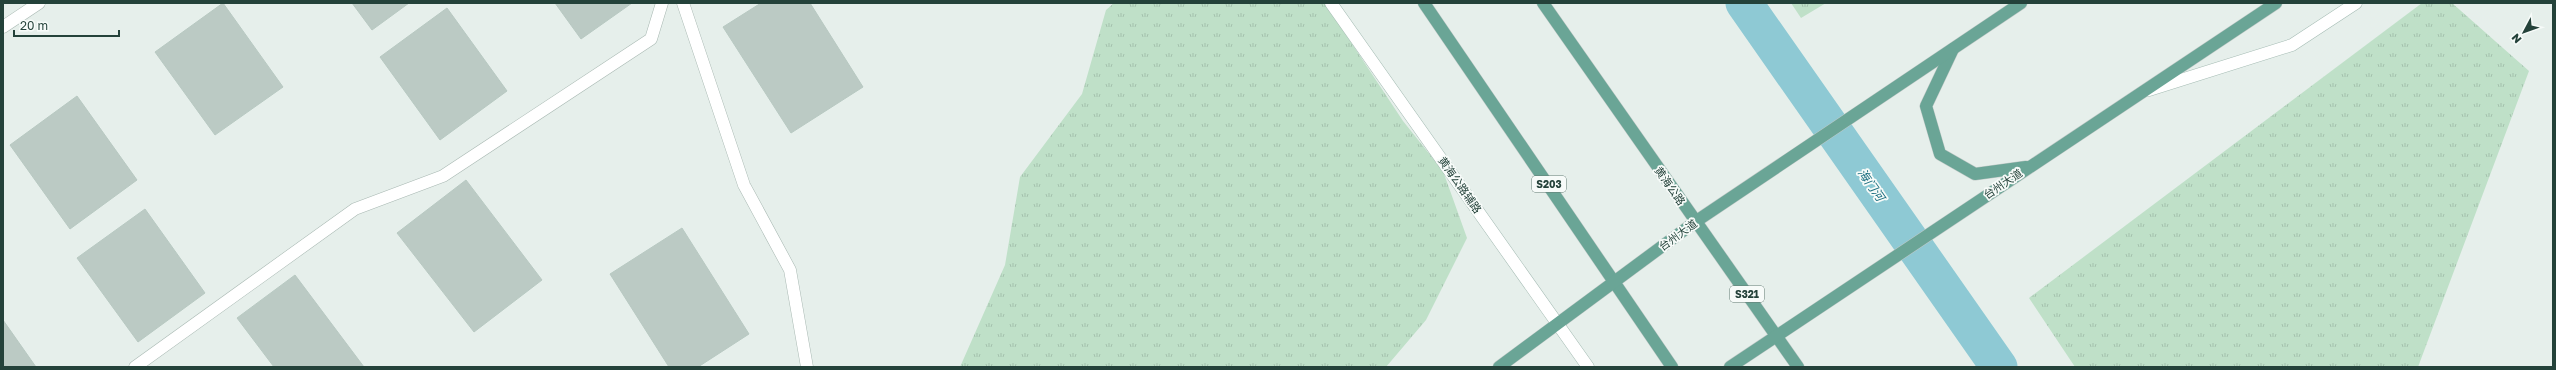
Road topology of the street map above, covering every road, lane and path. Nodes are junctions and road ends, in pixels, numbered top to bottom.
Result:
1 (39, 3) edge
2 (662, 3) edge
3 (683, 3) edge
4 (1331, 3) edge
5 (1424, 3) edge
6 (1543, 3) edge
7 (2021, 3) edge
8 (2276, 3) edge
9 (2356, 3) edge
10 (3, 27) edge
11 (1953, 48) junction
12 (2142, 92) junction
13 (2029, 166) junction
14 (1695, 222) junction
15 (1615, 280) junction
16 (1558, 323) junction
17 (1776, 335) junction
18 (135, 367) edge
19 (807, 367) edge
20 (1499, 367) edge
21 (1588, 367) edge
22 (1672, 367) edge
23 (1730, 367) edge
24 (1798, 367) edge

1 - 10 street
2 - 18 street
3 - 19 street
4 - 16 street, 黄海公路辅路
5 - 15 main road, S203
6 - 14 main road, 黄海公路
7 - 11 main road, 台州大道
8 - 12 main road, 台州大道
9 - 12 street
11 - 13 main road
11 - 14 main road, 台州大道
12 - 13 main road, 台州大道
13 - 17 main road, 台州大道
14 - 15 main road, 台州大道
14 - 17 main road, 黄海公路 / S321
15 - 16 main road, 台州大道
15 - 22 main road, S203
16 - 20 main road, 台州大道
16 - 21 street, 黄海公路辅路
17 - 23 main road, 台州大道
17 - 24 main road, 黄海公路 / S321

